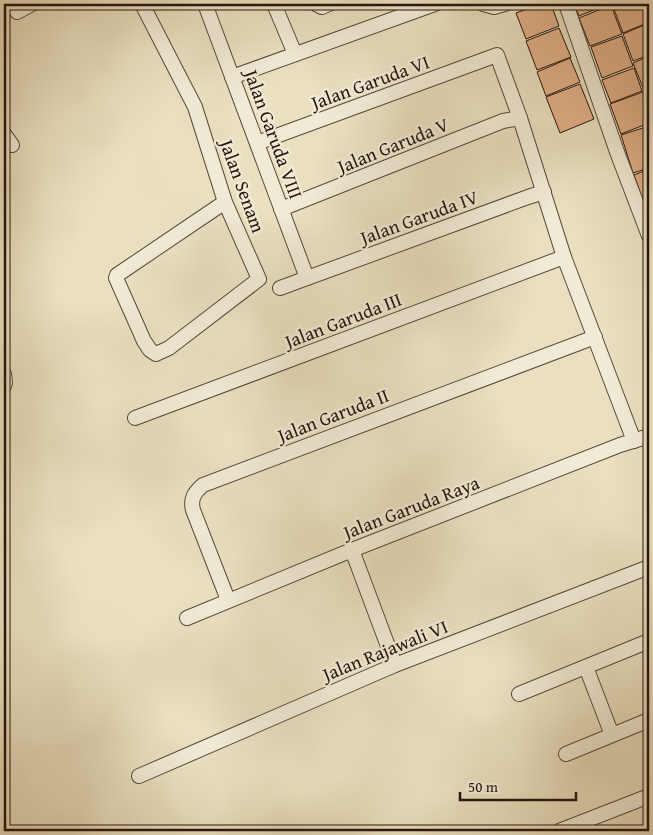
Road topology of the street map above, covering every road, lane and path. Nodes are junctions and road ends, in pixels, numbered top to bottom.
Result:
1 (32, 4) edge
2 (142, 4) edge
3 (205, 4) edge
4 (274, 4) edge
5 (435, 4) edge
6 (484, 4) edge
7 (505, 4) edge
8 (566, 4) edge
9 (17, 12) dead end
10 (295, 54) junction
11 (232, 77) junction
12 (520, 118) junction
13 (256, 144) junction
14 (544, 192) junction
15 (225, 202) junction
16 (281, 209) junction
17 (649, 236) edge
18 (564, 257) junction
19 (307, 278) junction
20 (280, 288) dead end
21 (594, 337) junction
22 (4, 374) edge
23 (4, 386) edge
24 (135, 418) dead end
25 (649, 436) edge
26 (634, 441) junction
27 (352, 550) junction
28 (649, 567) edge
29 (228, 600) junction
30 (188, 618) dead end
31 (649, 641) edge
32 (395, 665) junction
33 (586, 667) junction
34 (519, 694) dead end
35 (649, 720) edge
36 (612, 735) junction
37 (566, 754) dead end
38 (139, 776) dead end
39 (649, 796) edge
40 (559, 831) edge

1 - 9 street
2 - 15 street, Jalan Senam
3 - 11 street, Jalan Garuda VIII
4 - 10 street
5 - 10 street
6 - 7 street
8 - 17 street
10 - 11 street
11 - 13 street, Jalan Garuda VIII
12 - 13 street, Jalan Garuda VI
12 - 14 street
12 - 16 street, Jalan Garuda V
13 - 16 street, Jalan Garuda VIII
14 - 18 street
14 - 19 street, Jalan Garuda IV
15 - 15 street, Jalan Senam
16 - 19 street, Jalan Garuda VIII
18 - 21 street
18 - 24 street, Jalan Garuda III
19 - 20 street, Jalan Garuda IV
21 - 26 street
21 - 29 street, Jalan Garuda II
22 - 23 street
25 - 26 street, Jalan Garuda Raya
26 - 27 street, Jalan Garuda Raya
27 - 29 street, Jalan Garuda Raya
27 - 32 street
28 - 32 street, Jalan Rajawali VI
29 - 30 street, Jalan Garuda Raya
31 - 33 street
32 - 38 street, Jalan Rajawali VI
33 - 34 street
33 - 36 street
35 - 36 street
36 - 37 street
39 - 40 street

